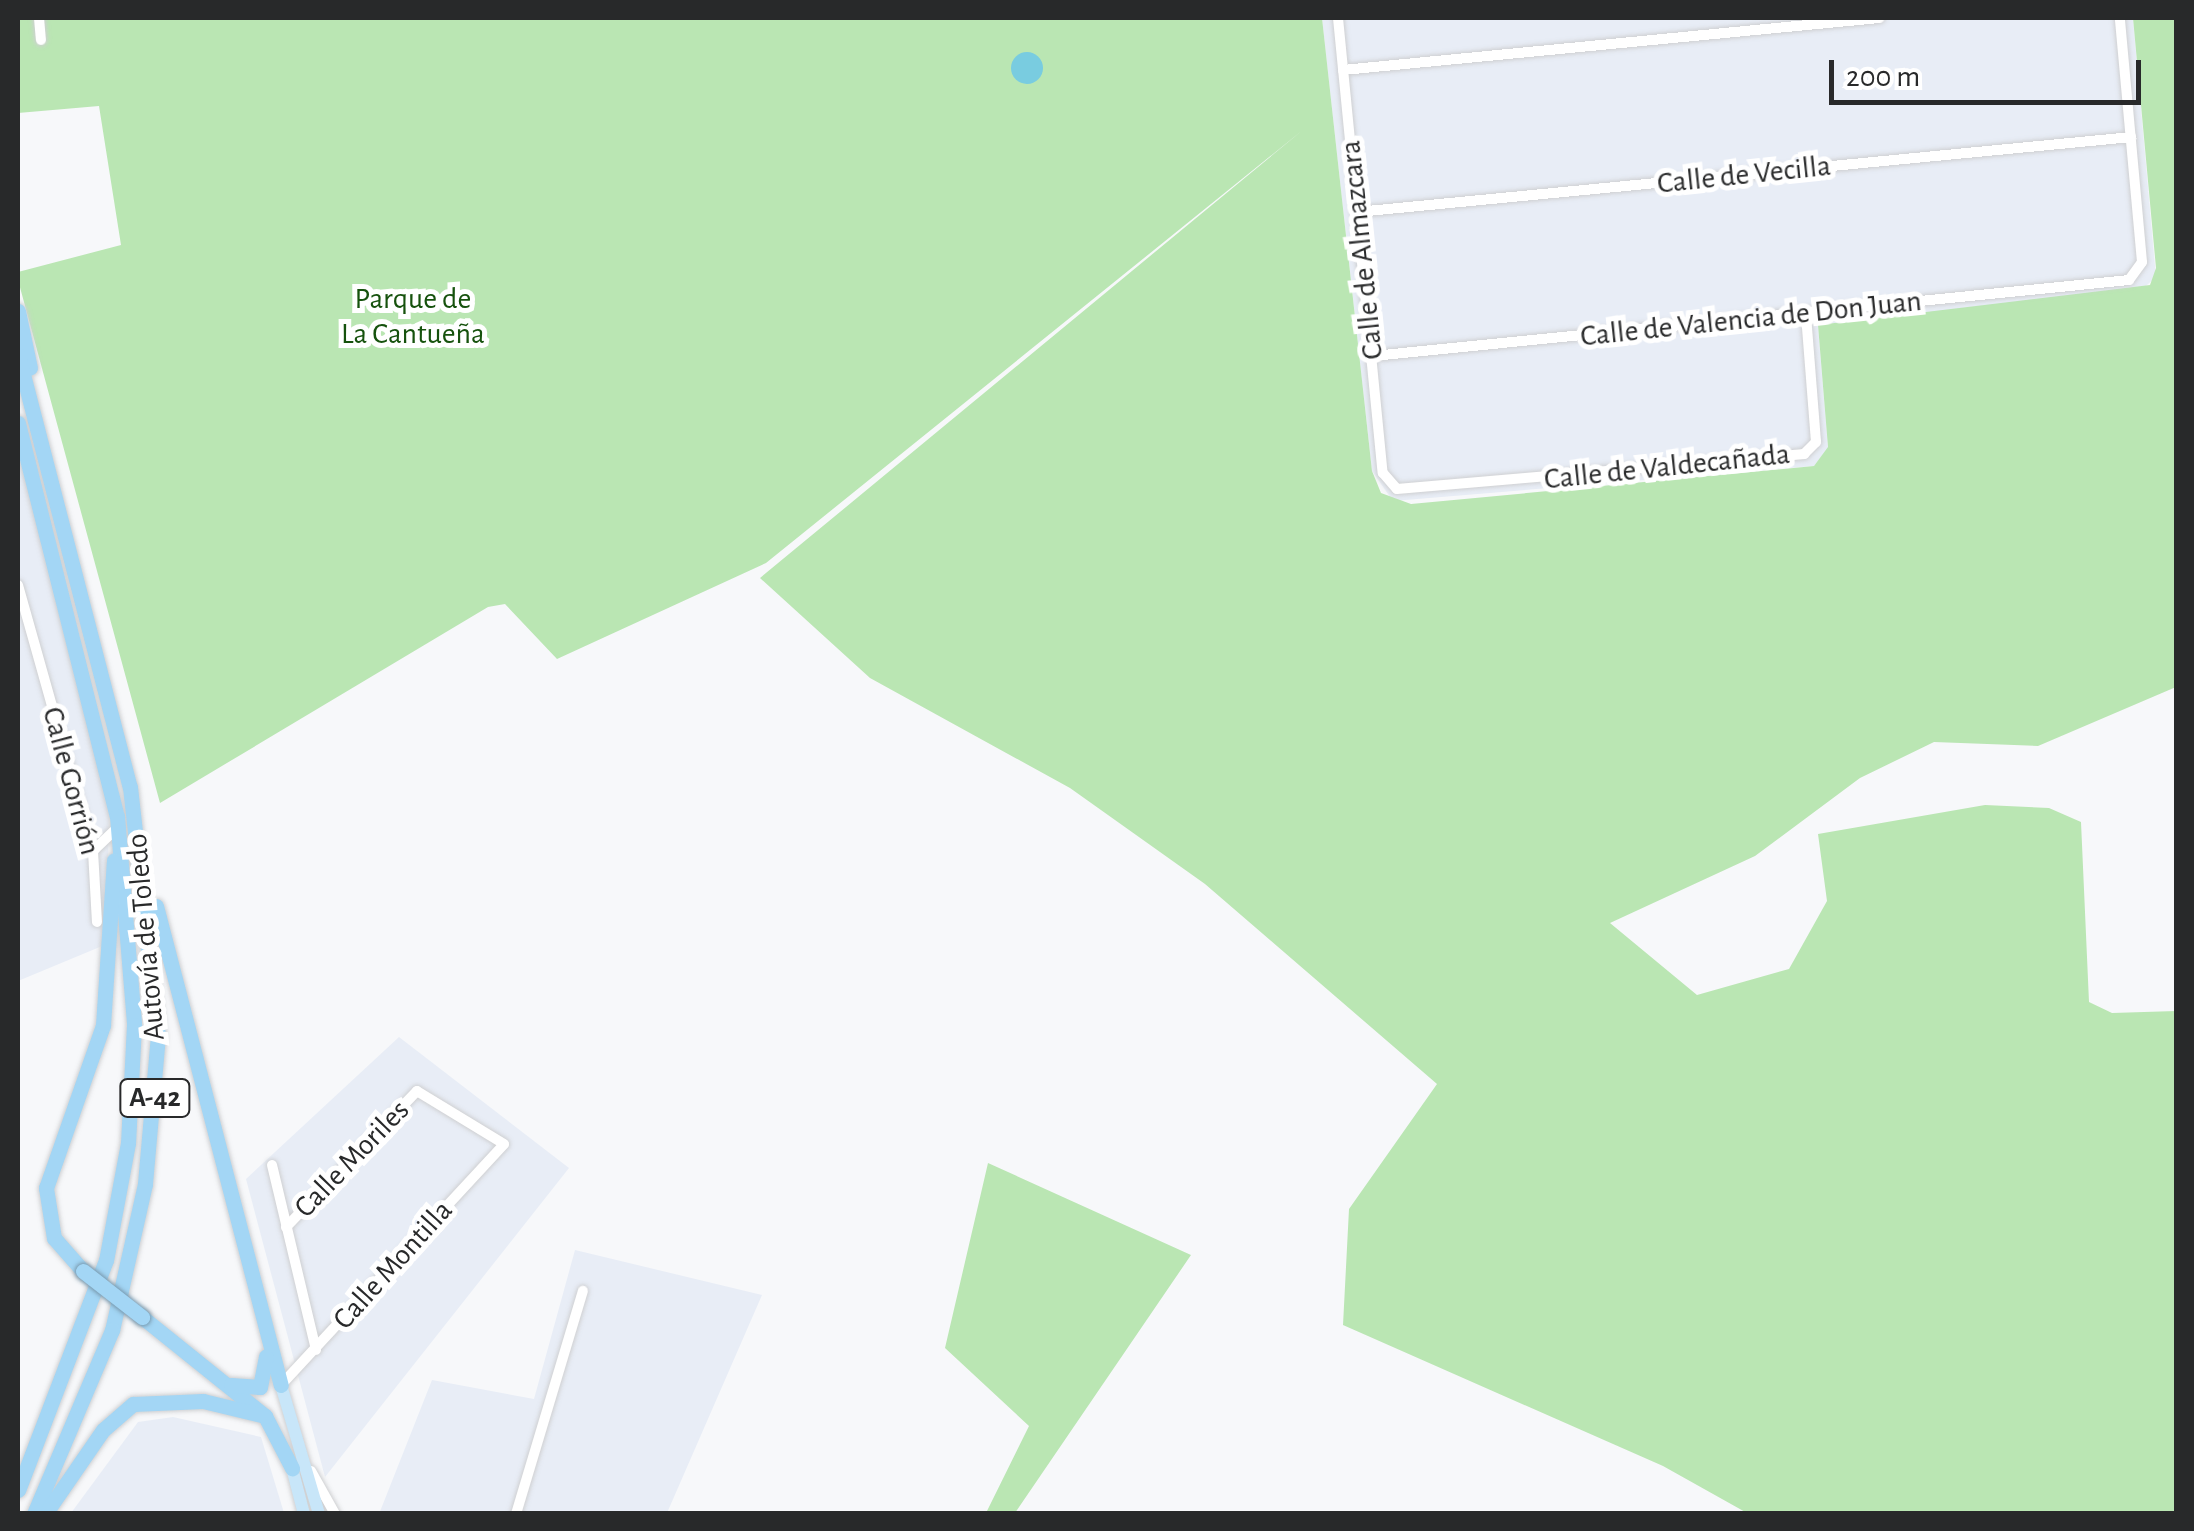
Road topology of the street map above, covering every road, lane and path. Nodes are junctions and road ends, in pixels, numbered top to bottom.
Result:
1 (39, 18) edge
2 (1338, 18) edge
3 (1879, 18) edge
4 (2120, 18) edge
5 (40, 40) dead end
6 (1343, 70) junction
7 (2131, 137) junction
8 (1357, 212) junction
9 (18, 311) edge
10 (1806, 314) junction
11 (18, 355) edge
12 (1373, 356) junction
13 (25, 420) edge
14 (18, 462) edge
15 (1388, 482) joint
16 (39, 510) junction
17 (18, 585) edge
18 (130, 787) junction
19 (115, 824) junction
20 (93, 851) junction
21 (97, 922) dead end
22 (417, 1091) joint
23 (272, 1166) dead end
24 (286, 1227) junction
25 (242, 1246) junction
26 (582, 1291) dead end
27 (316, 1350) junction
28 (228, 1384) junction
29 (281, 1386) junction
30 (265, 1416) junction
31 (292, 1468) joint
32 (18, 1490) edge
33 (327, 1511) edge
34 (34, 1514) edge
35 (45, 1514) edge
36 (304, 1514) edge
37 (516, 1514) edge

1 - 5 street
2 - 6 street, Calle de Almazcara
3 - 6 street
4 - 7 street
6 - 8 street, Calle de Almazcara
7 - 8 street, Calle de Vecilla
7 - 10 street, Calle de Valencia de Don Juan
8 - 12 street, Calle de Almazcara
9 - 13 highway
10 - 12 street, Calle de Valencia de Don Juan
10 - 15 street, Calle de Valdecañada
11 - 13 highway, Autovía de Toledo / A-42
12 - 15 street, Calle de Almazcara
13 - 16 highway, Autovía de Toledo / A-42
13 - 18 highway, Autovía de Toledo / A-42
14 - 16 highway
16 - 19 highway, Autovía de Toledo / A-42
17 - 20 street, Calle Gorrión
18 - 25 highway
18 - 34 highway, Autovía de Toledo / A-42
19 - 20 street
19 - 28 highway, bridge
19 - 32 highway, Autovía de Toledo / A-42
20 - 21 street, Calle Gorrión
22 - 24 street, Calle Moriles
22 - 27 street, Calle Montilla
23 - 24 street, Calle Moriles
24 - 27 street, Calle Moriles
25 - 28 highway
25 - 29 highway
26 - 37 street
27 - 29 street, Calle Montilla
28 - 30 highway
29 - 33 main road
30 - 31 highway
30 - 35 highway
31 - 36 main road

